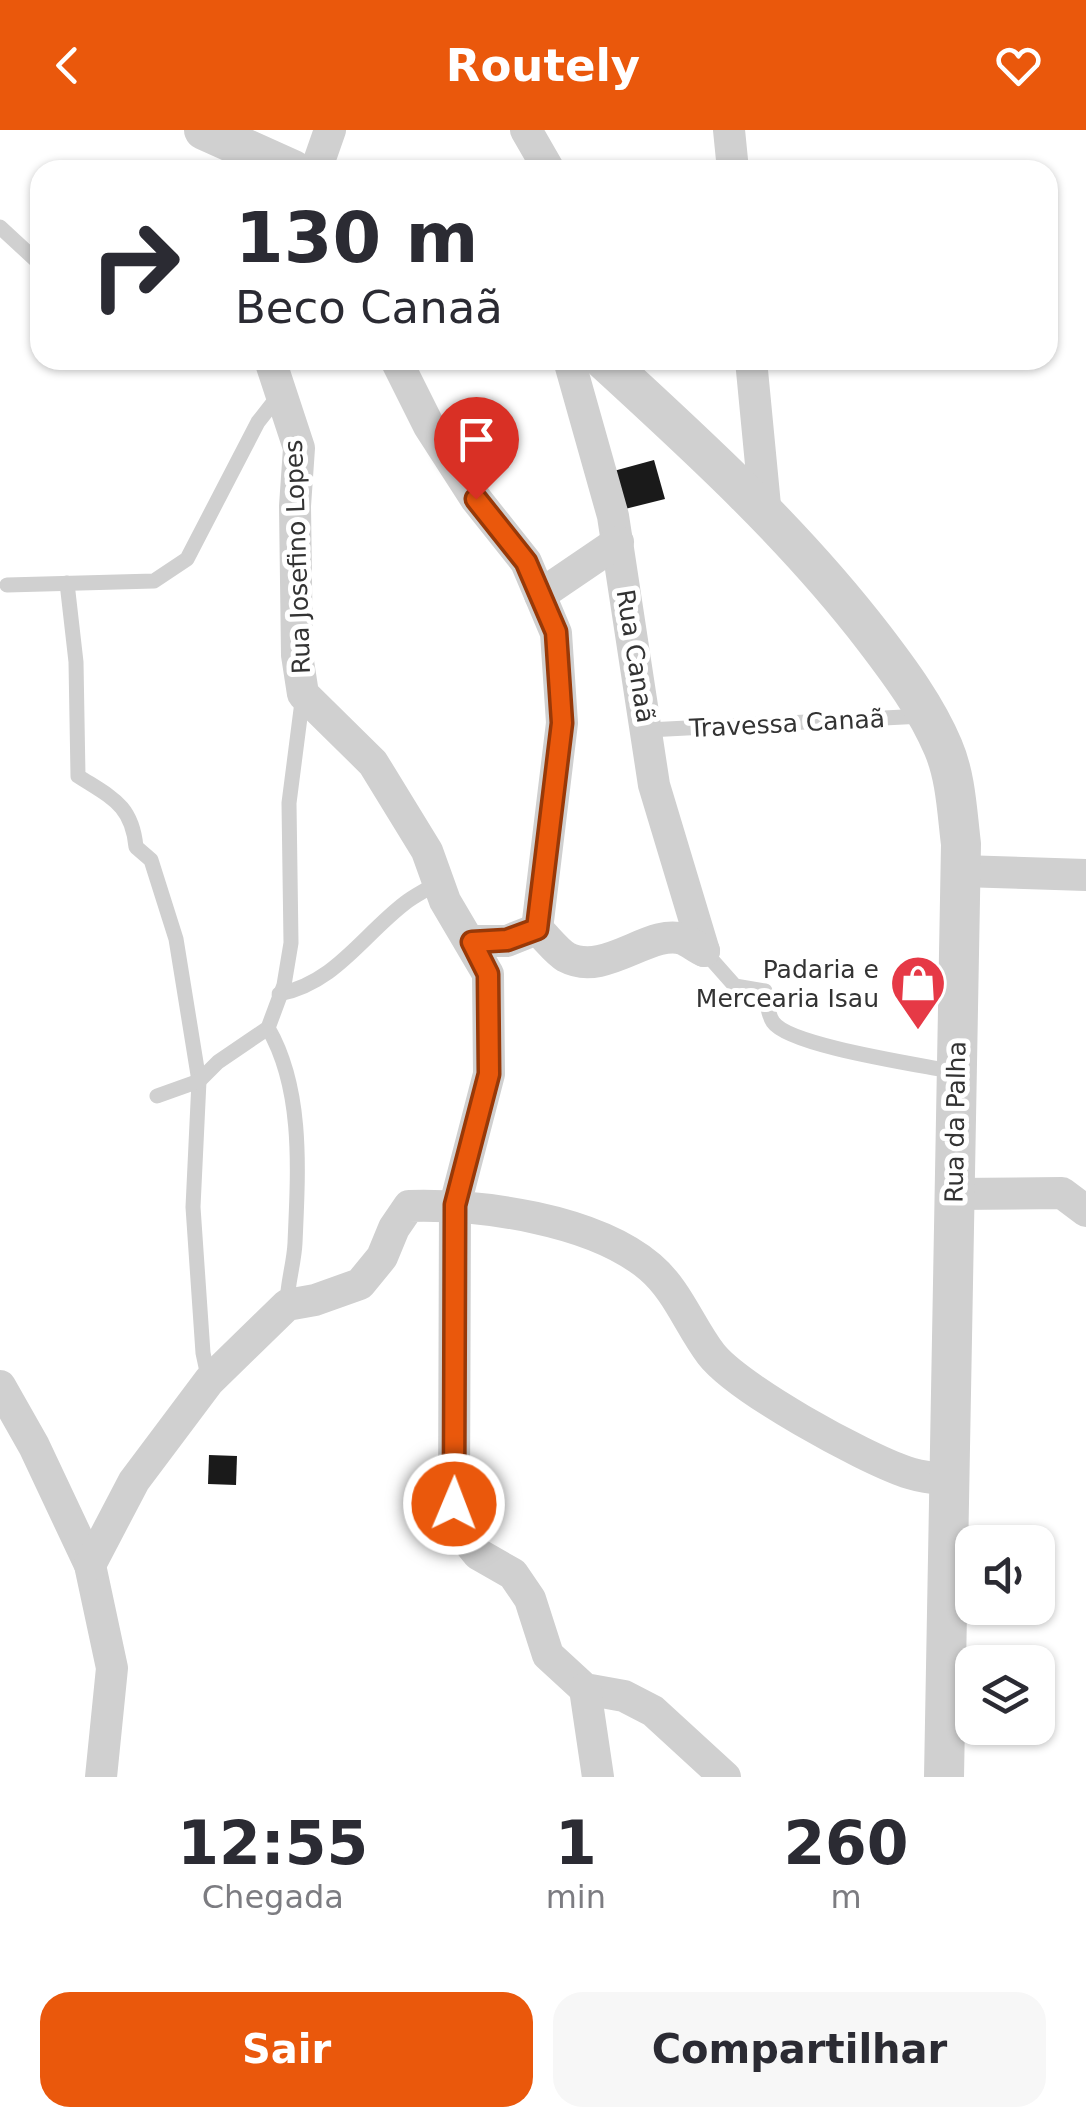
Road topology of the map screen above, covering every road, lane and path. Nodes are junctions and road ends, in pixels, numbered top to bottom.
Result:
1 (204, 130) edge
2 (330, 130) edge
3 (526, 130) edge
4 (728, 130) edge
5 (273, 160) edge
6 (302, 160) edge
7 (543, 160) edge
8 (731, 160) edge
9 (0, 226) edge
10 (30, 254) edge
11 (274, 370) edge
12 (401, 370) edge
13 (573, 370) edge
14 (614, 370) edge
15 (752, 370) edge
16 (283, 391) junction
17 (766, 516) junction
18 (618, 542) junction
19 (66, 583) junction
20 (7, 584) dead end
21 (540, 594) junction
22 (302, 694) junction
23 (927, 716) junction
24 (648, 730) junction
25 (960, 871) junction
26 (1086, 875) edge
27 (438, 882) junction
28 (537, 929) junction
29 (472, 942) junction
30 (704, 951) junction
31 (279, 994) junction
32 (268, 1028) junction
33 (955, 1072) junction
34 (199, 1081) junction
35 (157, 1096) dead end
36 (954, 1194) junction
37 (1078, 1199) edge
38 (455, 1205) junction
39 (287, 1305) junction
40 (209, 1381) junction
41 (3, 1399) edge
42 (951, 1480) junction
43 (90, 1565) junction
44 (585, 1689) junction
45 (100, 1777) edge
46 (598, 1777) edge
47 (725, 1777) edge
48 (944, 1777) edge

1 - 5 street
2 - 6 street
3 - 7 street
4 - 8 street
9 - 10 lane
11 - 16 street, Rua Josefino Lopes
12 - 21 street
13 - 18 street, Rua Canaã
14 - 17 street, Rua da Palha
15 - 17 street
16 - 19 lane
16 - 22 street, Rua Josefino Lopes
17 - 23 street, Rua da Palha
18 - 21 street
18 - 24 street, Rua Canaã
19 - 20 lane
19 - 34 lane
21 - 28 street
22 - 27 street, Rua Josefino Lopes
22 - 31 lane
23 - 24 lane, Travessa Canaã
23 - 25 street, Rua da Palha
24 - 30 street, Rua Canaã
25 - 26 street
25 - 33 street, Rua da Palha
27 - 29 street, Rua Josefino Lopes
27 - 31 lane
28 - 29 street
28 - 30 street
29 - 38 street, Rua Josefino Lopes
30 - 33 lane
31 - 32 lane
32 - 34 lane
32 - 39 lane
33 - 36 street, Rua da Palha
34 - 35 lane
34 - 40 lane
36 - 37 street
36 - 42 street, Rua da Palha
38 - 39 street
38 - 42 street
38 - 44 street, Rua Josefino Lopes
39 - 40 street
40 - 43 street
41 - 43 street
42 - 48 street, Rua da Palha
43 - 45 street
44 - 46 street
44 - 47 street

